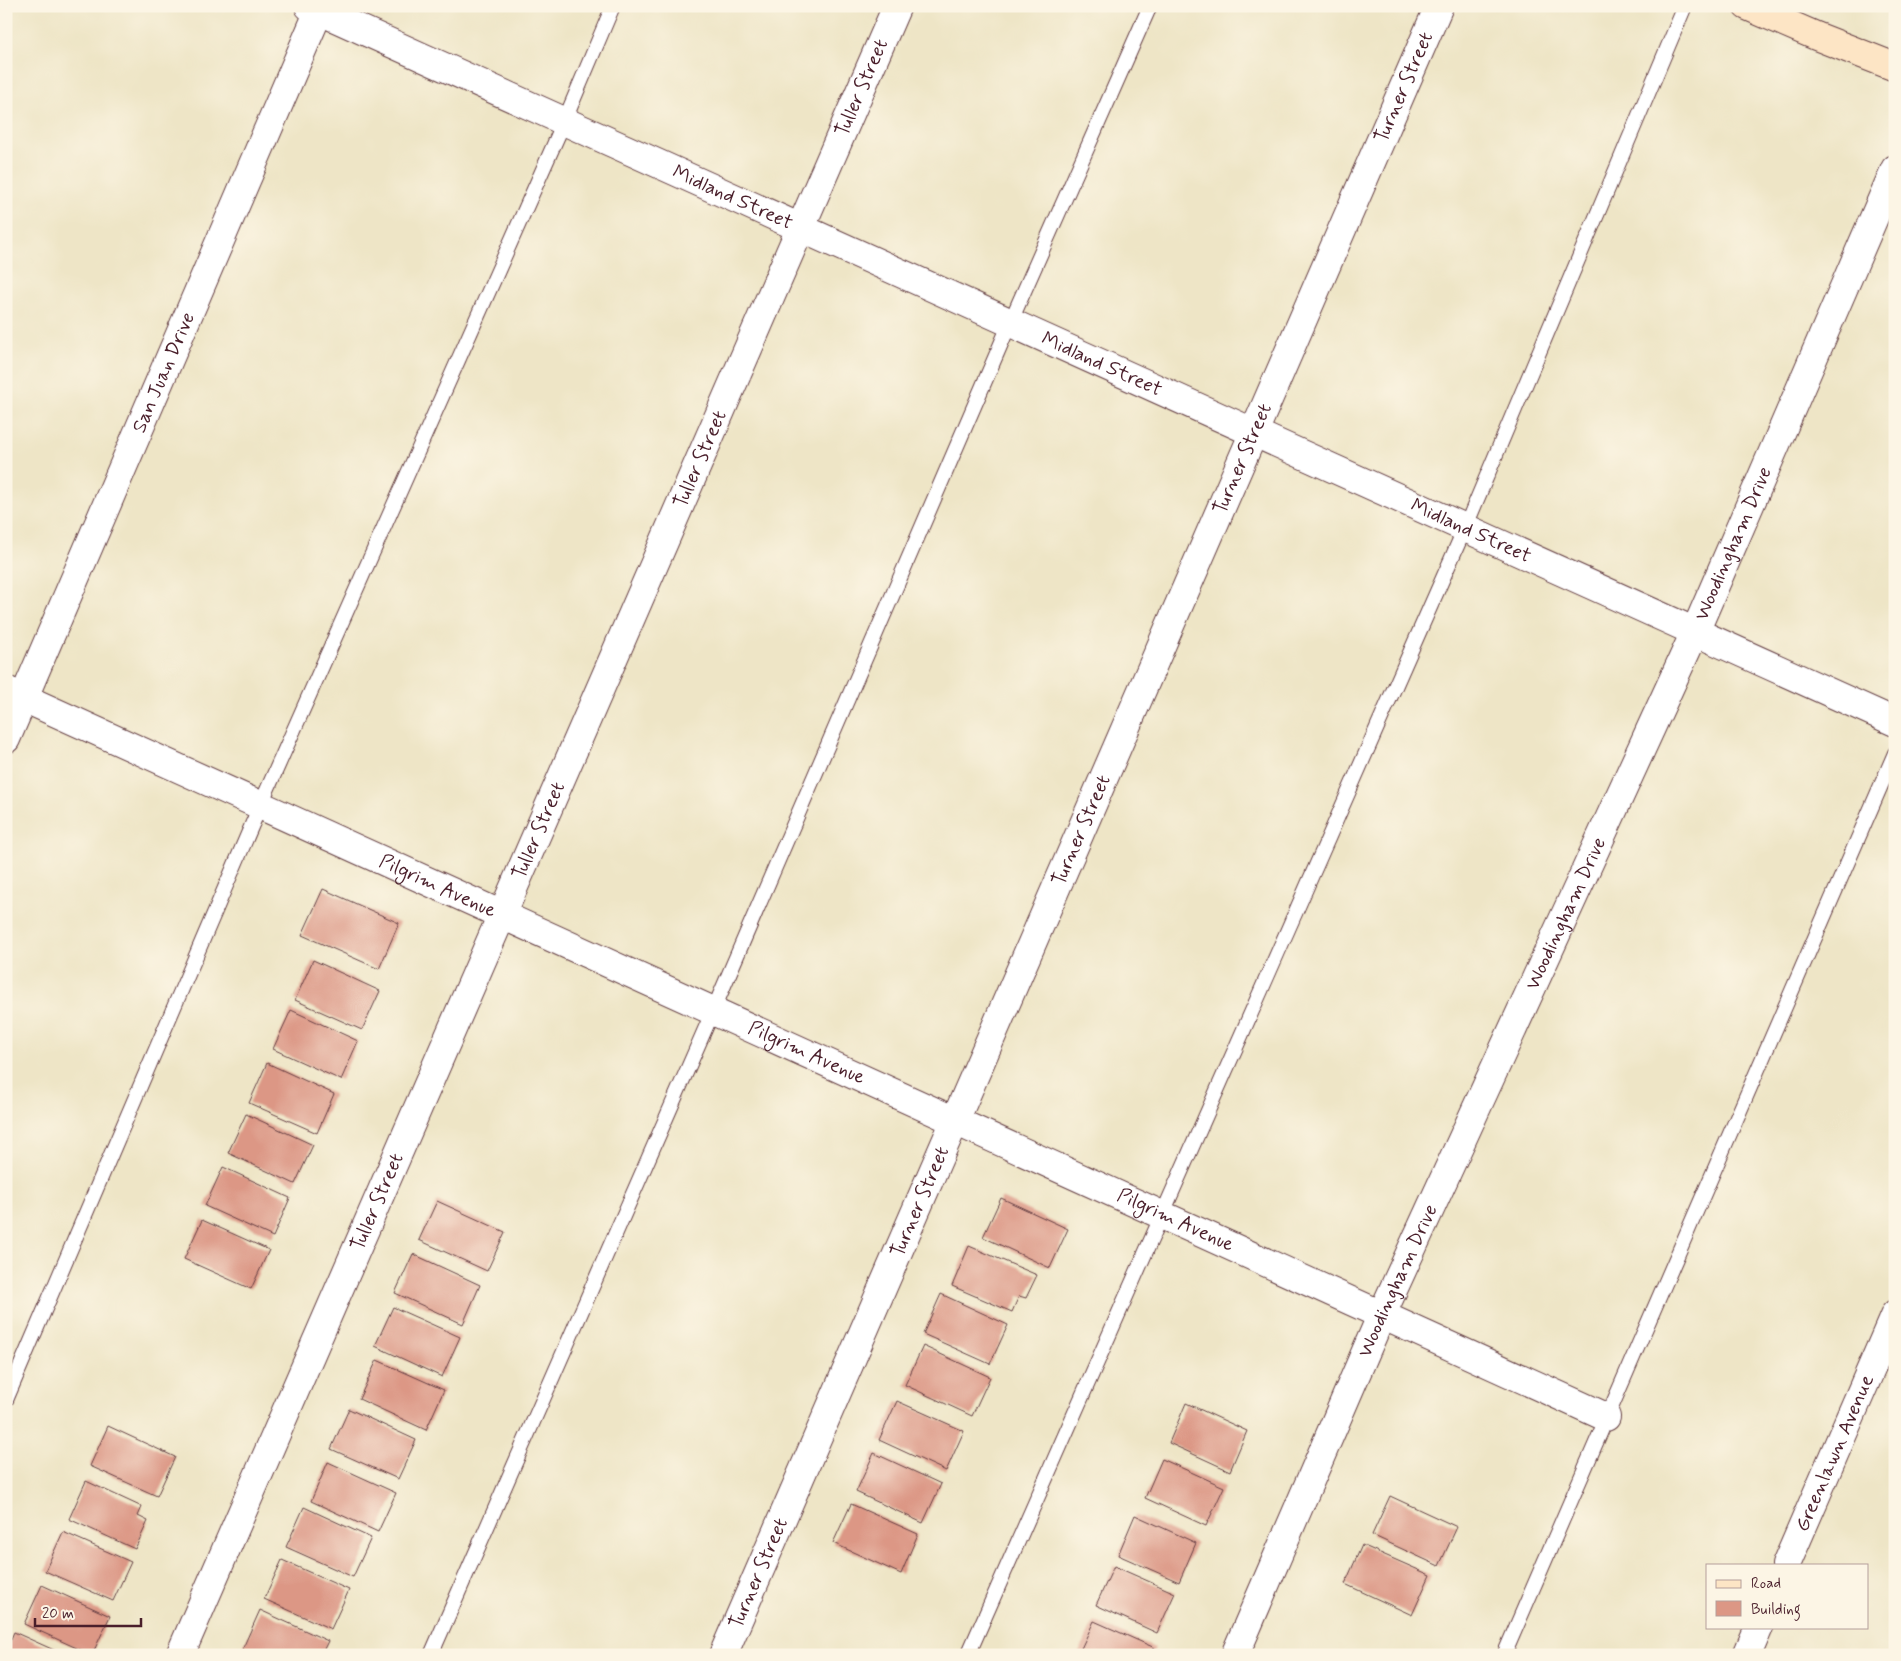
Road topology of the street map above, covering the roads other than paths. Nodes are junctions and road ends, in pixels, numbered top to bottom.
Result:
1 (613, 6) edge
2 (897, 6) edge
3 (1150, 6) edge
4 (1438, 6) edge
5 (1685, 6) edge
6 (1747, 6) edge
7 (316, 8) edge
8 (1895, 67) edge
9 (564, 122) junction
10 (1895, 169) edge
11 (801, 229) junction
12 (1010, 323) junction
13 (1254, 434) junction
14 (1465, 528) junction
15 (1696, 632) junction
16 (15, 694) edge
17 (1895, 722) edge
18 (6, 739) edge
19 (1895, 753) edge
20 (260, 806) junction
21 (502, 916) junction
22 (713, 1011) junction
23 (956, 1121) junction
24 (1162, 1214) junction
25 (1382, 1314) junction
26 (1895, 1314) edge
27 (6, 1400) edge
28 (1606, 1417) junction
29 (1786, 1564) edge
30 (1759, 1628) edge
31 (180, 1655) edge
32 (431, 1655) edge
33 (723, 1655) edge
34 (968, 1655) edge
35 (1235, 1655) edge
36 (1504, 1655) edge
37 (1747, 1655) edge

1 - 9 lane
2 - 11 street, Tuller Street
3 - 12 lane
4 - 13 street, Turner Street
5 - 14 lane
6 - 8 main road
7 - 9 street, Midland Street
7 - 16 street, San Juan Drive
9 - 11 street, Midland Street
9 - 20 lane
10 - 15 street, Woodingham Drive
11 - 12 street, Midland Street
11 - 21 street, Tuller Street
12 - 13 street, Midland Street
12 - 22 lane
13 - 14 street, Midland Street
13 - 23 street, Turner Street
14 - 15 street, Midland Street
14 - 24 lane
15 - 17 street, Midland Street
15 - 25 street, Woodingham Drive
16 - 18 street, San Juan Drive
16 - 20 street, Pilgrim Avenue
19 - 28 lane
20 - 21 street, Pilgrim Avenue
20 - 27 lane
21 - 22 street, Pilgrim Avenue
21 - 31 street, Tuller Street
22 - 23 street, Pilgrim Avenue
22 - 32 lane
23 - 24 street, Pilgrim Avenue
23 - 33 street, Turner Street
24 - 25 street, Pilgrim Avenue
24 - 34 lane
25 - 28 street, Pilgrim Avenue
25 - 35 street, Woodingham Drive
26 - 29 street, Greenlawn Avenue
28 - 36 lane
30 - 37 street

